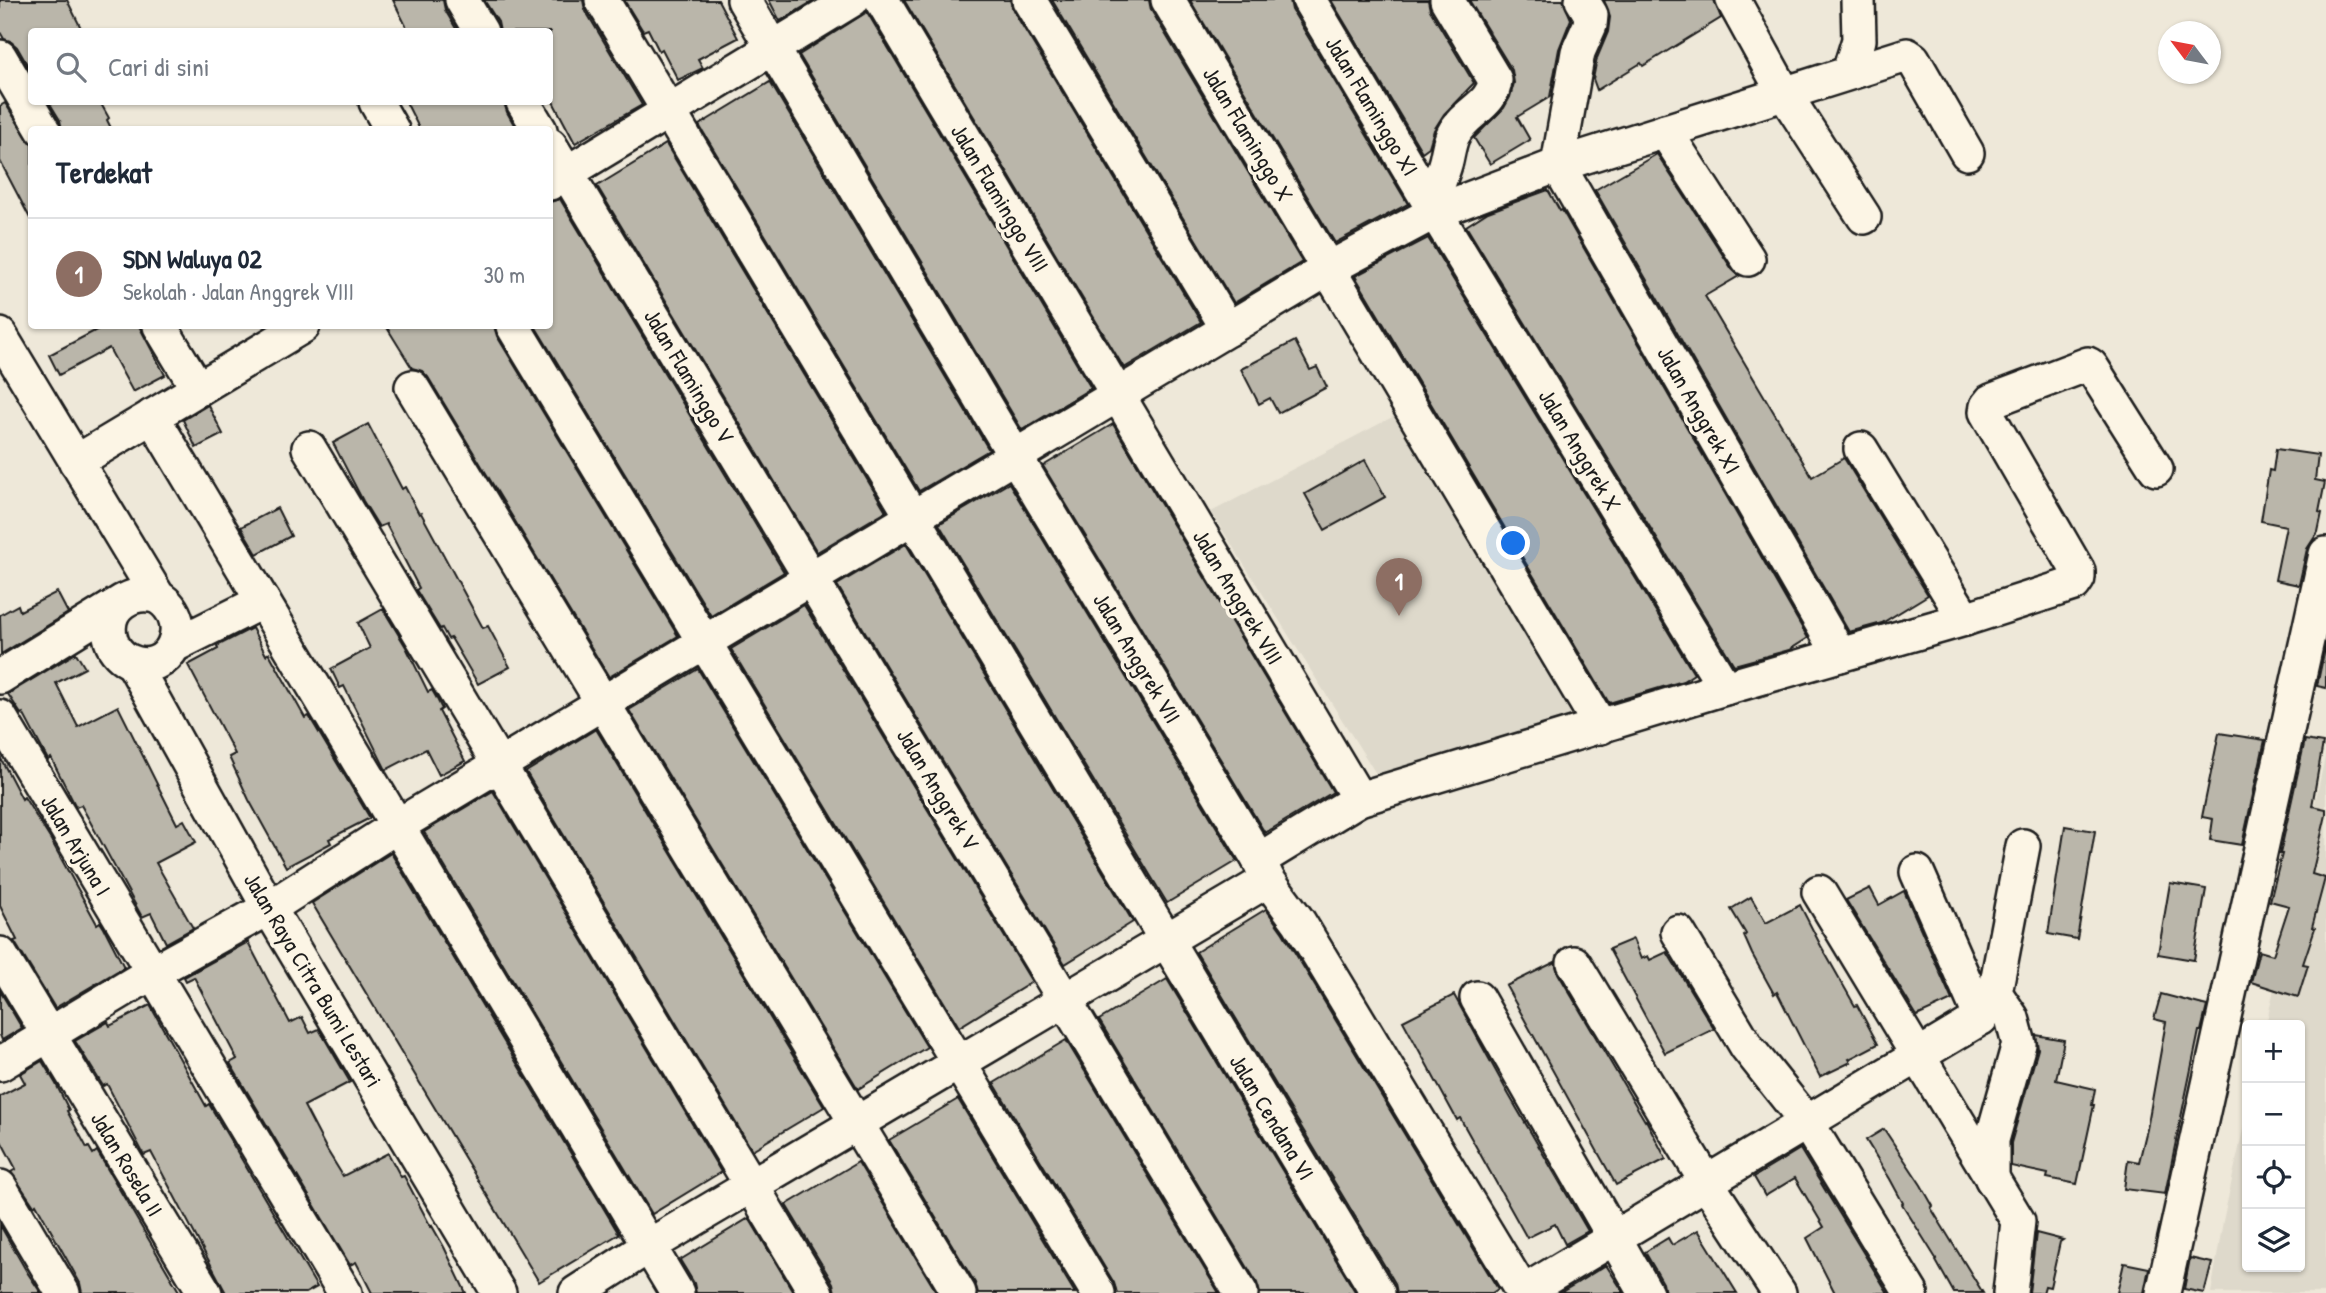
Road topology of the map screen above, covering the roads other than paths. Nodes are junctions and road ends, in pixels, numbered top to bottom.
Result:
1 (463, 0) edge
2 (602, 0) edge
3 (744, 0) edge
4 (852, 0) edge
5 (882, 0) edge
6 (1029, 0) edge
7 (1168, 0) edge
8 (1309, 0) edge
9 (1447, 0) edge
10 (1582, 0) edge
11 (1733, 0) edge
12 (1858, 0) edge
13 (479, 28) edge
14 (772, 48) junction
15 (0, 57) edge
16 (1849, 72) junction
17 (1784, 93) junction
18 (28, 105) edge
19 (28, 105) edge
20 (378, 105) edge
21 (525, 105) edge
22 (668, 111) junction
23 (41, 126) edge
24 (390, 126) edge
25 (538, 126) edge
26 (1665, 131) junction
27 (1968, 153) dead end
28 (553, 157) edge
29 (1558, 164) junction
30 (558, 178) edge
31 (1433, 208) junction
32 (1864, 217) dead end
33 (1748, 259) dead end
34 (1328, 269) junction
35 (162, 329) edge
36 (298, 329) edge
37 (515, 329) edge
38 (1228, 329) junction
39 (0, 335) edge
40 (412, 387) dead end
41 (198, 389) junction
42 (1118, 395) junction
43 (152, 416) junction
44 (309, 448) dead end
45 (1861, 449) dead end
46 (1015, 456) junction
47 (76, 462) junction
48 (2156, 469) dead end
49 (912, 518) junction
50 (2326, 554) edge
51 (811, 579) junction
52 (158, 597) junction
53 (124, 600) junction
54 (263, 601) junction
55 (1965, 619) junction
56 (704, 642) junction
57 (175, 646) junction
58 (1840, 655) junction
59 (133, 663) junction
60 (0, 677) edge
61 (1725, 688) junction
62 (603, 703) junction
63 (0, 717) edge
64 (1601, 727) junction
65 (499, 765) junction
66 (1359, 799) junction
67 (397, 826) junction
68 (2023, 846) dead end
69 (1263, 870) junction
70 (1916, 872) dead end
71 (1819, 892) dead end
72 (269, 908) junction
73 (1678, 932) dead end
74 (1166, 940) junction
75 (0, 954) edge
76 (1574, 963) dead end
77 (152, 972) junction
78 (1477, 998) dead end
79 (1065, 1000) junction
80 (1988, 1005) junction
81 (48, 1035) junction
82 (1916, 1056) junction
83 (959, 1063) junction
84 (0, 1064) edge
85 (1807, 1121) junction
86 (856, 1124) junction
87 (1992, 1179) junction
88 (1707, 1183) junction
89 (751, 1186) junction
90 (0, 1187) edge
91 (1615, 1237) junction
92 (649, 1246) junction
93 (63, 1293) edge
94 (205, 1293) edge
95 (345, 1293) edge
96 (499, 1293) edge
97 (576, 1293) edge
98 (677, 1293) edge
99 (816, 1293) edge
100 (958, 1293) edge
101 (1098, 1293) edge
102 (1241, 1293) edge
103 (1378, 1293) edge
104 (1522, 1293) edge
105 (1646, 1293) edge
106 (1779, 1293) edge
107 (1911, 1293) edge
108 (2010, 1293) edge
109 (2163, 1293) edge

1 - 13 street
2 - 22 street, Jalan Cendana VI
3 - 14 street, Jalan Anggrek VII
4 - 14 street
5 - 42 street, Jalan Flaminggo VIII
6 - 38 street
7 - 34 street, Jalan Flaminggo X
8 - 31 street, Jalan Flaminggo XI
9 - 31 street
10 - 29 street
11 - 17 street
12 - 16 street
14 - 22 street
14 - 46 street, Jalan Anggrek VII
15 - 18 street
16 - 17 street
16 - 27 street
17 - 26 street
17 - 32 street
19 - 23 street
20 - 24 street
21 - 25 street
22 - 30 street
22 - 49 street, Jalan Cendana VI
26 - 29 street
26 - 33 street
28 - 30 street, Jalan Flaminggo V
29 - 31 street
29 - 58 street, Jalan Anggrek XI
30 - 51 street, Jalan Flaminggo V
31 - 34 street
31 - 61 street, Jalan Anggrek X
34 - 38 street
34 - 64 street, Jalan Flaminggo X
35 - 41 street
36 - 41 street
37 - 56 street
38 - 42 street
39 - 47 street
40 - 62 street
41 - 43 street
42 - 46 street
42 - 66 street, Jalan Anggrek VIII
43 - 47 street
43 - 54 street
44 - 65 street
45 - 55 street
46 - 49 street
46 - 69 street, Jalan Anggrek VII
47 - 52 street
48 - 55 street
49 - 51 street
49 - 74 street, Jalan Cendana VI
50 - 109 street
51 - 56 street
51 - 79 street, Jalan Anggrek V
52 - 53 street
52 - 57 street
53 - 59 street
53 - 60 street
54 - 57 street
54 - 67 street
55 - 58 street
56 - 62 street
56 - 83 street
57 - 59 street
58 - 61 street
59 - 72 street, Jalan Raya Citra Bumi Lestari
61 - 64 street
62 - 65 street
62 - 86 street
63 - 77 street, Jalan Arjuna I
64 - 66 street
65 - 67 street
65 - 89 street
66 - 69 street
67 - 72 street
67 - 92 street
68 - 80 street
69 - 74 street
69 - 104 street, Jalan Anggrek VII
70 - 80 street
71 - 82 street
72 - 77 street
72 - 96 street, Jalan Raya Citra Bumi Lestari
73 - 85 street
74 - 79 street
74 - 103 street, Jalan Cendana VI
75 - 81 street, Jalan Rosela II
76 - 88 street
77 - 81 street
77 - 95 street, Jalan Arjuna I
78 - 91 street
79 - 83 street
79 - 102 street, Jalan Anggrek V
80 - 82 street
80 - 87 street
81 - 84 street
81 - 94 street, Jalan Rosela II
82 - 85 street
82 - 87 street
83 - 86 street
83 - 101 street
85 - 88 street
85 - 107 street
86 - 89 street
86 - 100 street
87 - 108 street
88 - 91 street
88 - 106 street
89 - 92 street
89 - 99 street
90 - 93 street
91 - 104 street
91 - 105 street
92 - 97 street
92 - 98 street

